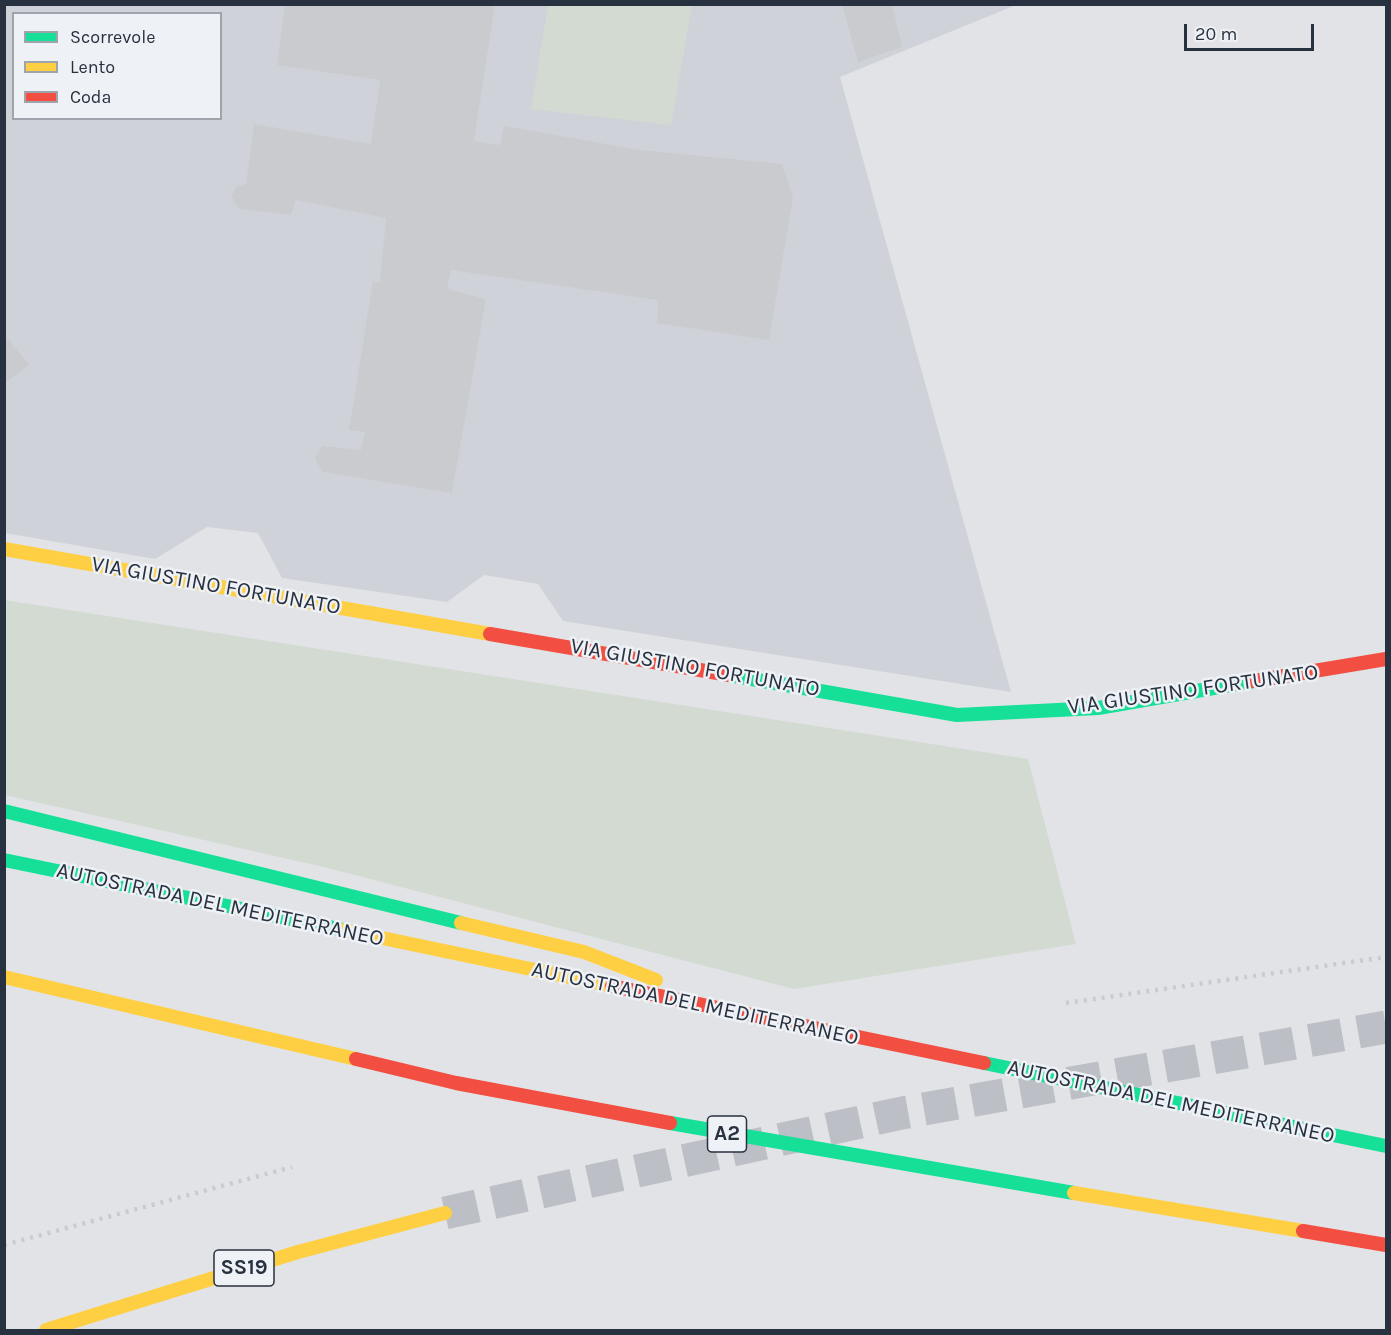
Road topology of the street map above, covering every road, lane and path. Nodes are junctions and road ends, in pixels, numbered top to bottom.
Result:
1 (4, 549) edge
2 (1386, 659) edge
3 (4, 811) edge
4 (4, 860) edge
5 (4, 977) edge
6 (4, 988) edge
7 (74, 992) junction
8 (745, 1014) junction
9 (1386, 1146) edge
10 (445, 1213) tunnel mouth
11 (1386, 1245) edge
12 (46, 1330) edge

1 - 2 main road, VIA GIUSTINO FORTUNATO
3 - 8 main road
4 - 8 main road, AUTOSTRADA DEL MEDITERRANEO
5 - 7 main road, A2
6 - 7 main road
7 - 11 main road, A2
8 - 9 main road, AUTOSTRADA DEL MEDITERRANEO
10 - 12 main road, SS19

